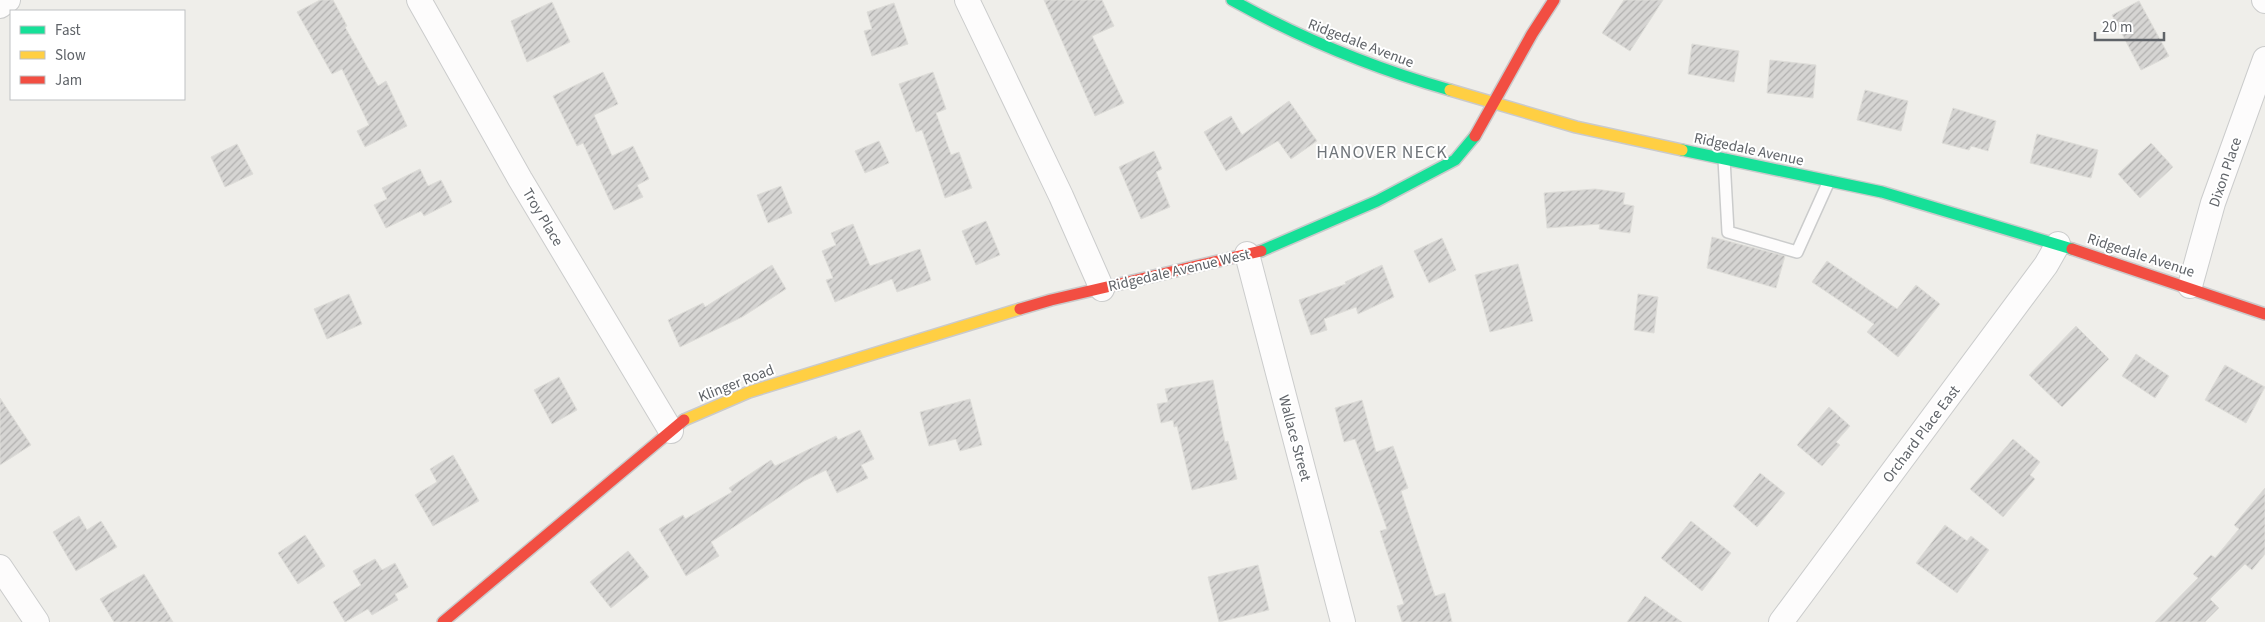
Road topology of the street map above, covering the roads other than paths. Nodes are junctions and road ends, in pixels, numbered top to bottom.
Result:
1 (8, 0) edge
2 (419, 0) edge
3 (967, 0) edge
4 (1232, 0) edge
5 (1554, 0) edge
6 (0, 6) edge
7 (2265, 59) edge
8 (1493, 102) junction
9 (1724, 159) junction
10 (1829, 181) junction
11 (2058, 244) junction
12 (1247, 254) junction
13 (2190, 286) junction
14 (1102, 289) junction
15 (2265, 314) edge
16 (672, 431) junction
17 (0, 567) edge
18 (37, 622) edge
19 (443, 622) edge
20 (1343, 622) edge
21 (1781, 622) edge

1 - 6 street
2 - 16 street, Troy Place
3 - 14 street, Ridgedale Avenue West
4 - 8 street, Ridgedale Avenue
5 - 8 street, Ridgedale Avenue West
7 - 13 street, Dixon Place
8 - 9 street, Ridgedale Avenue
8 - 12 street, Ridgedale Avenue West
9 - 10 street, Ridgedale Avenue
9 - 10 lane
10 - 11 street, Ridgedale Avenue
11 - 13 street, Ridgedale Avenue
11 - 21 street, Orchard Place East
12 - 14 street, Ridgedale Avenue West
12 - 20 street, Wallace Street
13 - 15 street, Ridgedale Avenue
14 - 16 street, Klinger Road
16 - 19 street, Klinger Road
17 - 18 street

